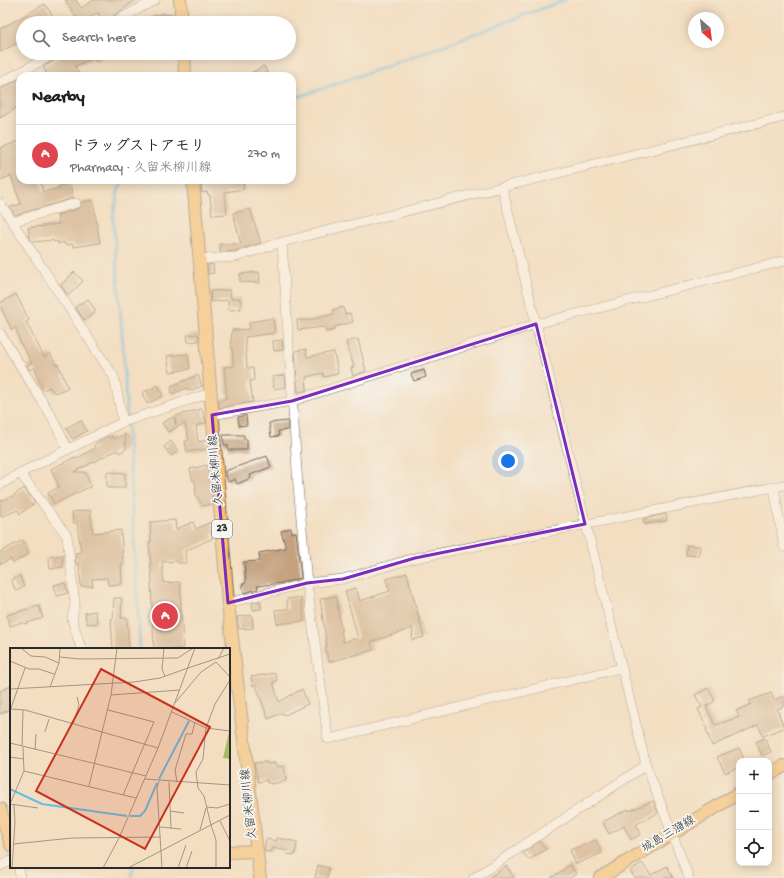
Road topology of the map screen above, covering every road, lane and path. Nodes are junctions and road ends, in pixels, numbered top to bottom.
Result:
1 (155, 0) edge
2 (180, 0) edge
3 (125, 16) edge
4 (181, 16) edge
5 (43, 60) edge
6 (184, 60) edge
7 (21, 72) edge
8 (185, 72) edge
9 (16, 74) edge
10 (0, 83) edge
11 (784, 117) edge
12 (193, 184) edge
13 (502, 187) junction
14 (0, 203) edge
15 (76, 203) dead end
16 (12, 222) junction
17 (282, 242) junction
18 (198, 259) junction
19 (784, 261) edge
20 (536, 324) junction
21 (0, 333) edge
22 (210, 393) junction
23 (292, 401) junction
24 (212, 414) junction
25 (124, 422) junction
26 (67, 448) junction
27 (20, 473) junction
28 (0, 485) edge
29 (784, 485) edge
30 (774, 487) junction
31 (585, 524) junction
32 (784, 547) edge
33 (307, 584) junction
34 (228, 603) junction
35 (81, 648) edge
36 (621, 668) junction
37 (646, 765) junction
38 (784, 766) edge
39 (772, 773) edge
40 (737, 794) edge
41 (0, 809) edge
42 (671, 834) junction
43 (10, 842) edge
44 (256, 851) junction
45 (230, 852) edge
46 (10, 861) edge
47 (0, 866) edge
48 (19, 868) edge
49 (20, 878) edge
50 (260, 878) edge
51 (474, 878) edge
52 (600, 878) edge
53 (689, 878) edge

1 - 3 street
2 - 4 main road
5 - 7 street
6 - 8 main road
9 - 10 street
11 - 13 street
12 - 18 main road, 久留米柳川線 / 23
13 - 17 street
13 - 20 street
14 - 16 street
15 - 16 street
16 - 25 street
17 - 18 street
17 - 23 street
18 - 22 main road, 久留米柳川線 / 23
19 - 20 street
20 - 23 street
20 - 31 street
21 - 26 street
22 - 24 main road, 久留米柳川線 / 23
22 - 25 street
23 - 24 street
23 - 33 street
24 - 34 main road, 久留米柳川線 / 23
25 - 26 street
26 - 27 street
27 - 28 street
27 - 35 street
29 - 30 street
30 - 31 street
30 - 32 street
31 - 33 street
31 - 36 street
33 - 34 street
33 - 36 street
34 - 44 main road, 久留米柳川線 / 23
36 - 37 street
37 - 42 street
37 - 51 street
38 - 39 main road
40 - 42 main road, 城島三潴線
41 - 43 main road
42 - 52 main road, 城島三潴線
42 - 53 street
44 - 45 main road
44 - 50 main road, 久留米柳川線 / 23
46 - 47 street
48 - 49 street

